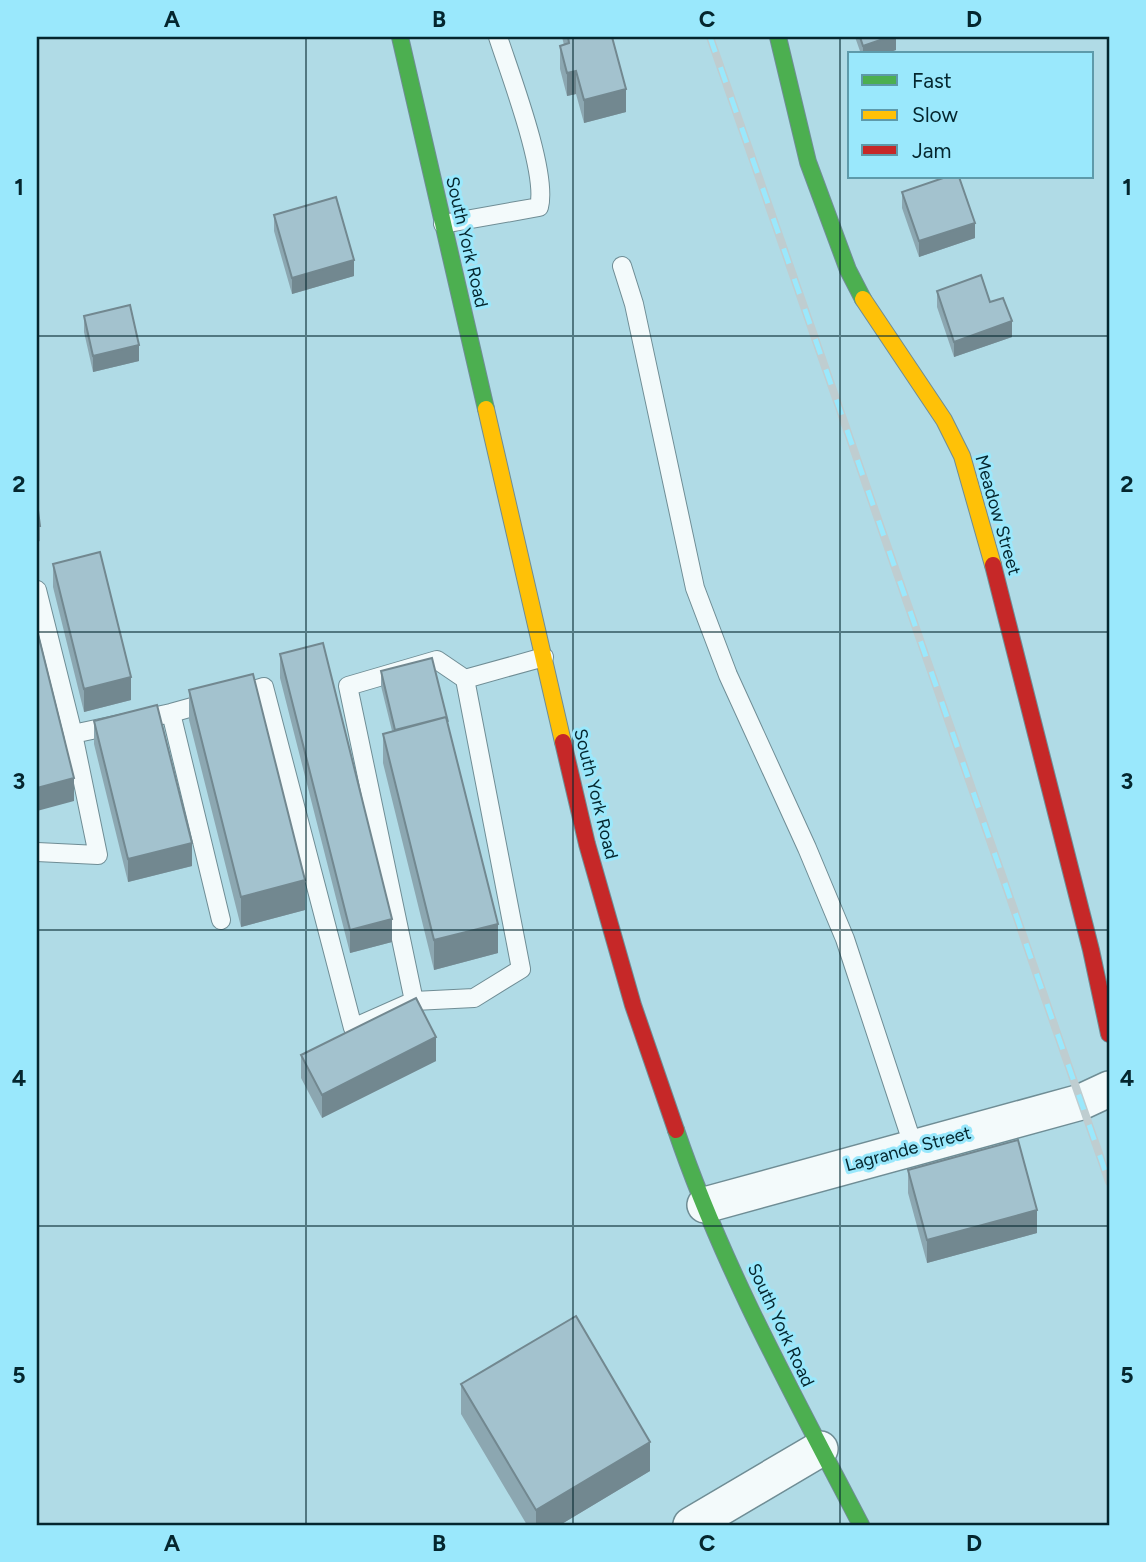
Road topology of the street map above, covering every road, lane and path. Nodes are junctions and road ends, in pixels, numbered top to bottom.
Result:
1 (400, 37) edge
2 (498, 37) edge
3 (778, 37) edge
4 (443, 225) junction
5 (622, 266) dead end
6 (37, 590) edge
7 (544, 657) junction
8 (465, 679) junction
9 (171, 713) junction
10 (73, 734) junction
11 (37, 852) edge
12 (221, 920) dead end
13 (414, 1001) junction
14 (1109, 1034) edge
15 (1109, 1089) edge
16 (914, 1148) junction
17 (705, 1205) junction
18 (820, 1449) junction
19 (691, 1525) edge
20 (861, 1525) edge

1 - 4 main road, South York Road
2 - 4 lane
3 - 14 main road, Meadow Street
4 - 7 main road, South York Road
5 - 16 lane
6 - 10 lane
7 - 8 lane
7 - 17 main road, South York Road
8 - 13 lane
8 - 13 lane
9 - 10 lane
9 - 12 lane
9 - 13 lane
10 - 11 lane
15 - 16 street, Lagrande Street
16 - 17 street, Lagrande Street
17 - 18 main road, South York Road
18 - 19 street
18 - 20 main road, South York Road

